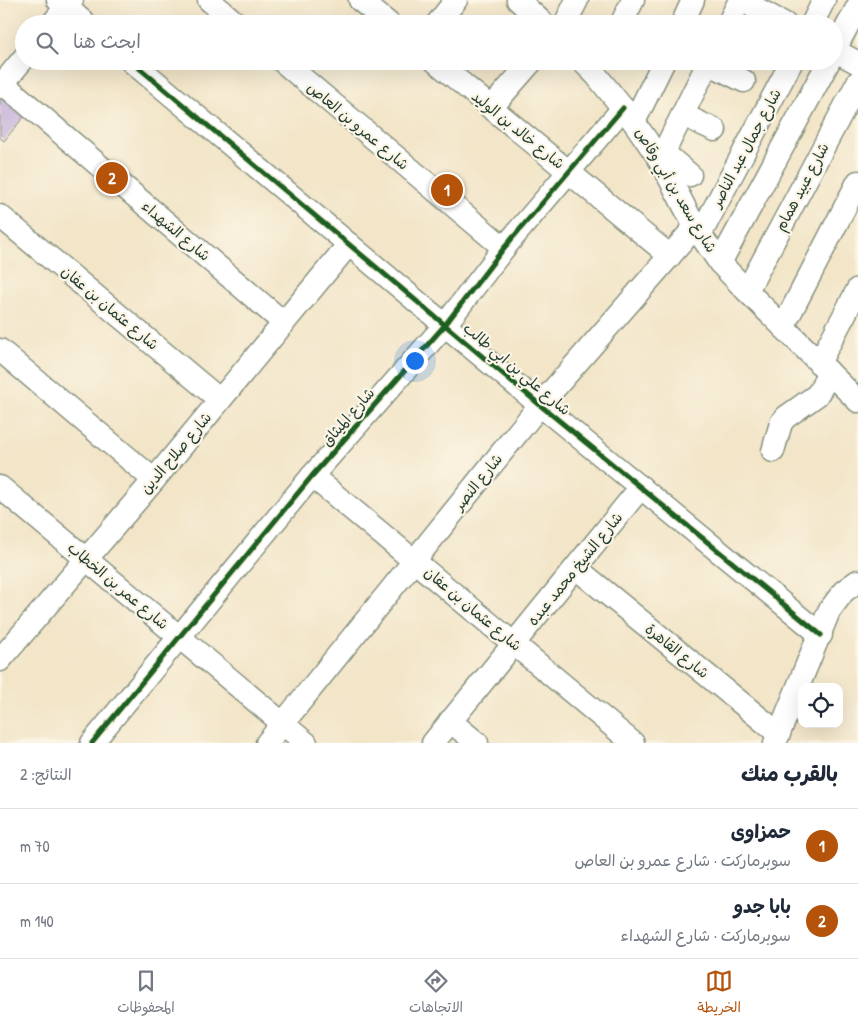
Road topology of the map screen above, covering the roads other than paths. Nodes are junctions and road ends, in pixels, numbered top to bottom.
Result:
1 (209, 0) edge
2 (360, 0) edge
3 (456, 0) edge
4 (518, 0) edge
5 (577, 0) edge
6 (633, 0) edge
7 (693, 0) edge
8 (740, 0) edge
9 (824, 0) edge
10 (858, 6) edge
11 (62, 8) edge
12 (72, 15) edge
13 (226, 15) edge
14 (378, 15) edge
15 (444, 15) edge
16 (534, 15) edge
17 (570, 15) edge
18 (626, 15) edge
19 (686, 15) edge
20 (732, 15) edge
21 (768, 15) edge
22 (816, 15) edge
23 (843, 34) edge
24 (843, 55) edge
25 (858, 63) edge
26 (15, 68) edge
27 (142, 70) edge
28 (293, 70) edge
29 (446, 70) edge
30 (524, 70) edge
31 (596, 70) edge
32 (658, 70) edge
33 (705, 70) edge
34 (724, 70) edge
35 (787, 70) edge
36 (824, 70) edge
37 (744, 81) dead end
38 (858, 82) edge
39 (1, 84) edge
40 (491, 108) junction
41 (628, 115) junction
42 (683, 115) junction
43 (715, 130) dead end
44 (662, 157) junction
45 (569, 172) junction
46 (690, 175) dead end
47 (858, 182) edge
48 (0, 216) edge
49 (698, 231) junction
50 (349, 244) junction
51 (504, 248) junction
52 (670, 256) junction
53 (720, 263) junction
54 (858, 289) edge
55 (746, 292) junction
56 (284, 323) junction
57 (445, 325) junction
58 (783, 327) junction
59 (0, 350) edge
60 (824, 367) junction
61 (220, 400) junction
62 (858, 401) edge
63 (540, 405) junction
64 (773, 451) dead end
65 (312, 476) junction
66 (154, 480) junction
67 (0, 487) edge
68 (641, 487) junction
69 (85, 559) junction
70 (414, 561) junction
71 (576, 568) junction
72 (858, 581) edge
73 (858, 601) edge
74 (821, 635) junction
75 (179, 637) junction
76 (514, 644) junction
77 (4, 646) edge
78 (450, 722) junction
79 (283, 724) junction
80 (777, 739) edge
81 (92, 743) edge
82 (267, 743) edge
83 (306, 743) edge
84 (433, 743) edge
85 (477, 743) edge
86 (633, 743) edge

1 - 13 street
2 - 14 street
3 - 15 street
4 - 16 street
5 - 17 street
6 - 18 street
7 - 19 street
8 - 20 street
8 - 21 street
9 - 22 street
10 - 23 street
11 - 12 street
24 - 25 street
26 - 39 street
27 - 50 street, شارع علي بن ابي طالب
28 - 51 street, شارع عمرو بن العاص
29 - 40 street, شارع خالد بن الوليد
30 - 40 street
31 - 41 street, شارع سعد بن أبي وقاص
32 - 41 street, شارع الميثاق
33 - 42 street
34 - 37 street
35 - 49 street, شارع جمال عبد الناصر
36 - 53 street
38 - 55 street, شارع عبيد همام
39 - 56 street, شارع الشهداء
40 - 45 street, شارع خالد بن الوليد
41 - 44 street, شارع سعد بن أبي وقاص
41 - 45 street, شارع الميثاق
42 - 43 street
42 - 44 street
44 - 46 street
44 - 49 street, شارع سعد بن أبي وقاص
45 - 51 street, شارع الميثاق
45 - 52 street, شارع خالد بن الوليد
47 - 58 street
48 - 61 street, شارع عثمان بن عفان
49 - 52 street, شارع النصر
49 - 53 street, شارع سعد بن أبي وقاص
50 - 56 street, شارع صلاح الدين
50 - 57 street, شارع علي بن ابي طالب
51 - 57 street, شارع الميثاق
52 - 63 street, شارع النصر
53 - 55 street, شارع سعد بن أبي وقاص
54 - 60 street
55 - 58 street, شارع سعد بن أبي وقاص
56 - 61 street, شارع صلاح الدين
57 - 63 street, شارع علي بن ابي طالب
57 - 65 street, شارع الميثاق
58 - 60 street, شارع سعد بن أبي وقاص
59 - 66 street
60 - 62 street, شارع سعد بن أبي وقاص
60 - 64 street
61 - 66 street, شارع صلاح الدين
63 - 68 street, شارع علي بن ابي طالب
63 - 70 street, شارع النصر
65 - 70 street, شارع عثمان بن عفان
65 - 75 street, شارع الميثاق
66 - 69 street, شارع صلاح الدين
67 - 69 street, شارع عمر بن الخطاب
68 - 71 street, شارع الشيخ محمد عبده
68 - 74 street, شارع علي بن ابي طالب
69 - 75 street, شارع عمر بن الخطاب
69 - 77 street, شارع صلاح الدين
70 - 76 street, شارع عثمان بن عفان
70 - 79 street, شارع النصر
71 - 76 street, شارع الشيخ محمد عبده
71 - 80 street, شارع القاهرة
72 - 74 street
73 - 74 street
74 - 80 street
75 - 79 street, شارع عمر بن الخطاب
75 - 81 street, شارع الميثاق
76 - 78 street, شارع الشيخ محمد عبده
76 - 86 street, شارع عثمان بن عفان
78 - 84 street, شارع الشيخ محمد عبده
78 - 85 street
79 - 82 street, شارع النصر
79 - 83 street, شارع عمر بن الخطاب

